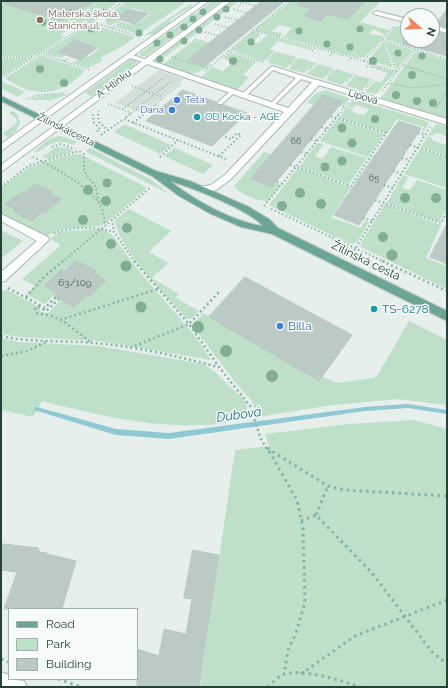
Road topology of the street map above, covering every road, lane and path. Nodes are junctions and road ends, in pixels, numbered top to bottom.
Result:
1 (125, 1) edge
2 (206, 1) edge
3 (228, 1) edge
4 (289, 1) edge
5 (243, 2) dead end
6 (278, 5) dead end
7 (256, 6) dead end
8 (282, 6) junction
9 (234, 9) dead end
10 (103, 10) dead end
11 (109, 11) junction
12 (269, 12) dead end
13 (248, 13) dead end
14 (376, 13) dead end
15 (274, 14) junction
16 (224, 16) dead end
17 (399, 19) joint
18 (238, 20) dead end
19 (260, 20) dead end
20 (265, 21) junction
21 (91, 22) junction
22 (120, 22) dead end
23 (215, 24) dead end
24 (251, 27) dead end
25 (111, 28) junction
26 (229, 28) dead end
27 (254, 30) junction
28 (204, 32) dead end
29 (242, 35) dead end
30 (139, 36) dead end
31 (219, 36) dead end
32 (246, 36) junction
33 (194, 39) dead end
34 (383, 40) junction
35 (232, 43) dead end
36 (209, 44) dead end
37 (236, 44) junction
38 (315, 48) junction
39 (415, 50) junction
40 (312, 51) dead end
41 (222, 52) dead end
42 (276, 52) dead end
43 (333, 52) junction
44 (41, 53) junction
45 (226, 53) junction
46 (36, 56) junction
47 (130, 56) junction
48 (330, 56) dead end
49 (172, 57) dead end
50 (1, 58) edge
51 (69, 58) dead end
52 (351, 58) junction
53 (447, 59) edge
54 (64, 61) junction
55 (145, 61) junction
56 (348, 61) dead end
57 (209, 62) dead end
58 (265, 62) dead end
59 (214, 63) junction
60 (370, 63) dead end
61 (403, 65) junction
62 (367, 67) dead end
63 (208, 68) junction
64 (89, 70) dead end
65 (172, 71) junction
66 (181, 74) junction
67 (300, 77) junction
68 (1, 78) edge
69 (192, 78) junction
70 (447, 79) edge
71 (317, 82) junction
72 (388, 83) dead end
73 (447, 84) edge
74 (132, 86) dead end
75 (146, 91) junction
76 (233, 91) junction
77 (60, 92) dead end
78 (447, 92) edge
79 (155, 94) junction
80 (244, 95) junction
81 (164, 97) junction
82 (353, 97) dead end
83 (1, 98) edge
84 (26, 99) dead end
85 (220, 103) dead end
86 (101, 105) dead end
87 (154, 105) junction
88 (272, 105) junction
89 (340, 105) dead end
90 (345, 107) junction
91 (162, 108) dead end
92 (123, 109) junction
93 (290, 111) junction
94 (132, 113) junction
95 (330, 116) dead end
96 (42, 118) junction
97 (336, 118) junction
98 (124, 119) junction
99 (432, 119) junction
100 (447, 122) edge
101 (133, 123) junction
102 (58, 126) junction
103 (322, 127) dead end
104 (100, 129) dead end
105 (327, 129) junction
106 (108, 130) junction
107 (105, 132) dead end
108 (418, 133) dead end
109 (425, 135) junction
110 (223, 136) dead end
111 (311, 139) dead end
112 (178, 140) junction
113 (317, 141) junction
114 (410, 145) dead end
115 (51, 147) dead end
116 (1, 148) edge
117 (74, 148) dead end
118 (417, 148) junction
119 (79, 150) dead end
120 (301, 152) dead end
121 (75, 154) dead end
122 (84, 154) dead end
123 (308, 154) junction
124 (219, 156) junction
125 (160, 157) dead end
126 (447, 157) edge
127 (402, 158) dead end
128 (409, 160) junction
129 (41, 161) junction
130 (45, 162) junction
131 (240, 165) junction
132 (290, 165) dead end
133 (297, 167) junction
134 (1, 168) edge
135 (393, 171) dead end
136 (153, 173) junction
137 (401, 174) junction
138 (277, 182) dead end
139 (283, 184) junction
140 (384, 185) dead end
141 (1, 187) edge
142 (150, 188) dead end
143 (393, 188) junction
144 (202, 189) junction
145 (375, 200) dead end
146 (258, 203) dead end
147 (383, 203) junction
148 (100, 204) junction
149 (265, 206) junction
150 (258, 210) dead end
151 (447, 212) edge
152 (1, 217) edge
153 (363, 218) dead end
154 (112, 220) junction
155 (372, 221) junction
156 (105, 225) junction
157 (101, 228) junction
158 (274, 231) junction
159 (114, 232) junction
160 (44, 240) junction
161 (356, 248) junction
162 (352, 254) dead end
163 (1, 278) edge
164 (7, 287) dead end
165 (158, 289) junction
166 (447, 291) edge
167 (219, 292) dead end
168 (26, 297) junction
169 (58, 298) dead end
170 (39, 306) junction
171 (447, 316) edge
172 (60, 320) junction
173 (189, 324) junction
174 (1, 336) edge
175 (49, 341) junction
176 (92, 343) junction
177 (129, 349) junction
178 (1, 356) edge
179 (219, 367) junction
180 (268, 450) junction
181 (328, 486) junction
182 (447, 496) edge
183 (316, 515) junction
184 (301, 521) junction
185 (447, 600) edge
186 (405, 615) junction
187 (447, 664) edge
188 (301, 674) junction
189 (284, 675) junction
190 (61, 680) edge
191 (1, 681) edge
192 (18, 687) edge
193 (81, 687) edge
194 (268, 687) edge
195 (361, 687) edge

1 - 11 path
2 - 47 street, A. Hlinku
3 - 55 street, A. Hlinku
4 - 8 path
5 - 7 path
6 - 8 path
8 - 15 path
9 - 13 path
10 - 11 path
11 - 21 path
12 - 15 path
14 - 17 street
15 - 20 path
16 - 18 path
17 - 34 path
19 - 20 path
20 - 27 path
21 - 25 path
21 - 44 path
22 - 25 path
23 - 26 path
24 - 27 path
25 - 30 path
27 - 32 path
27 - 38 path
28 - 31 path
29 - 32 path
32 - 37 path
33 - 36 path
34 - 39 path
34 - 52 path
34 - 61 path
35 - 37 path
37 - 45 path
38 - 40 path
38 - 43 path
39 - 53 path
39 - 61 path
41 - 45 path
42 - 58 path
43 - 48 path
43 - 52 path
44 - 46 path
44 - 54 path
45 - 59 path
46 - 50 path
46 - 68 path
47 - 55 lane
47 - 96 street, A. Hlinku
49 - 63 path
51 - 54 path
52 - 56 path
54 - 64 path
55 - 65 street
55 - 102 street, A. Hlinku
57 - 59 path
59 - 63 path
60 - 62 path
61 - 70 path
63 - 69 path
65 - 66 street
65 - 75 path
66 - 69 street
66 - 79 path
67 - 71 lane
67 - 80 lane
67 - 88 lane
69 - 76 street
69 - 81 path
71 - 93 street
71 - 99 street, Lipová
72 - 73 path
74 - 75 path
75 - 79 path
75 - 92 path
76 - 80 street
76 - 85 lane
77 - 84 path
78 - 99 path
79 - 81 path
79 - 94 path
80 - 88 street
81 - 87 path
82 - 90 path
83 - 96 main road, Žilinská cesta
86 - 104 path
87 - 91 path
87 - 101 path
88 - 93 street
89 - 90 path
90 - 97 path
92 - 94 path
92 - 106 path
93 - 131 street
94 - 98 path
95 - 97 path
96 - 102 main road, Žilinská cesta
96 - 116 street, A. Hlinku
97 - 105 path
97 - 133 path
98 - 101 path
98 - 106 path
99 - 100 street, Lipová
99 - 109 path
101 - 112 path
102 - 134 street, A. Hlinku
102 - 136 main road, Žilinská cesta
103 - 105 path
105 - 113 path
106 - 107 path
108 - 109 path
109 - 118 path
110 - 124 path
111 - 113 path
112 - 124 path
112 - 125 path
113 - 123 path
114 - 118 path
115 - 117 path
118 - 126 path
118 - 128 path
119 - 129 path
120 - 123 path
121 - 130 path
122 - 148 path
123 - 133 path
124 - 131 path
127 - 128 path
128 - 137 path
129 - 130 path
129 - 141 path
130 - 148 path
131 - 144 street
132 - 133 path
133 - 139 path
135 - 137 path
136 - 144 main road, Žilinská cesta
136 - 158 main road, Žilinská cesta
137 - 143 path
138 - 139 path
139 - 149 path
140 - 143 path
142 - 154 path
143 - 147 path
144 - 158 main road, Žilinská cesta
145 - 147 path
146 - 149 path
147 - 151 path
147 - 155 path
148 - 156 path
149 - 150 path
149 - 161 path
152 - 160 street
153 - 155 path
154 - 156 path
154 - 159 path
155 - 161 path
156 - 157 path
157 - 159 path
157 - 160 path
157 - 168 path
158 - 171 main road, Žilinská cesta
159 - 165 path
160 - 163 street
161 - 162 path
161 - 166 path
164 - 168 path
165 - 172 path
165 - 173 path
167 - 173 path
168 - 170 path
169 - 170 path
170 - 172 path
172 - 176 path
173 - 177 path
173 - 179 path
174 - 175 path
175 - 176 path
175 - 178 path
176 - 177 path
177 - 179 path
179 - 180 path
180 - 181 path
180 - 184 path
181 - 182 path
181 - 183 path
183 - 184 path
183 - 186 path
184 - 189 path
185 - 186 path
186 - 187 path
186 - 188 path
188 - 189 path
188 - 195 path
189 - 194 path
190 - 193 path
191 - 192 street

